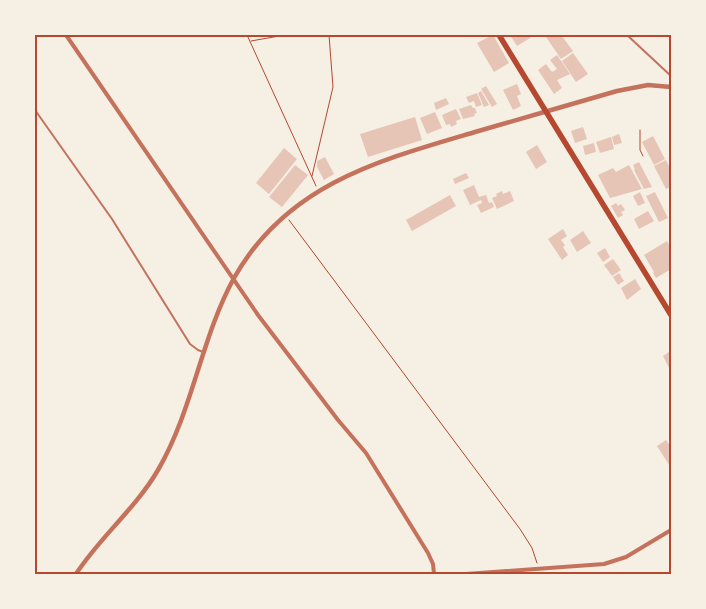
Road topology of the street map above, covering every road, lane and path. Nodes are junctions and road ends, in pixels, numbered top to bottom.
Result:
1 (66, 35) edge
2 (247, 35) edge
3 (285, 35) edge
4 (329, 35) edge
5 (500, 35) edge
6 (627, 35) edge
7 (250, 42) junction
8 (671, 76) edge
9 (671, 88) edge
10 (35, 110) edge
11 (545, 112) junction
12 (640, 130) dead end
13 (643, 156) dead end
14 (312, 176) junction
15 (319, 191) junction
16 (286, 216) junction
17 (234, 278) junction
18 (671, 315) edge
19 (203, 352) junction
20 (671, 530) edge
21 (537, 569) junction
22 (76, 574) edge
23 (284, 574) edge
24 (348, 574) edge
25 (434, 574) edge
26 (466, 574) edge

1 - 17 street
2 - 7 path
3 - 7 path
4 - 14 path
5 - 11 main road
6 - 8 lane
7 - 14 path
9 - 11 street
10 - 19 lane
11 - 15 street
11 - 18 main road
12 - 13 path
14 - 15 path
15 - 16 street
16 - 17 street
16 - 21 path
17 - 19 street
17 - 25 street
19 - 22 street
20 - 21 street
21 - 26 street
23 - 24 street

